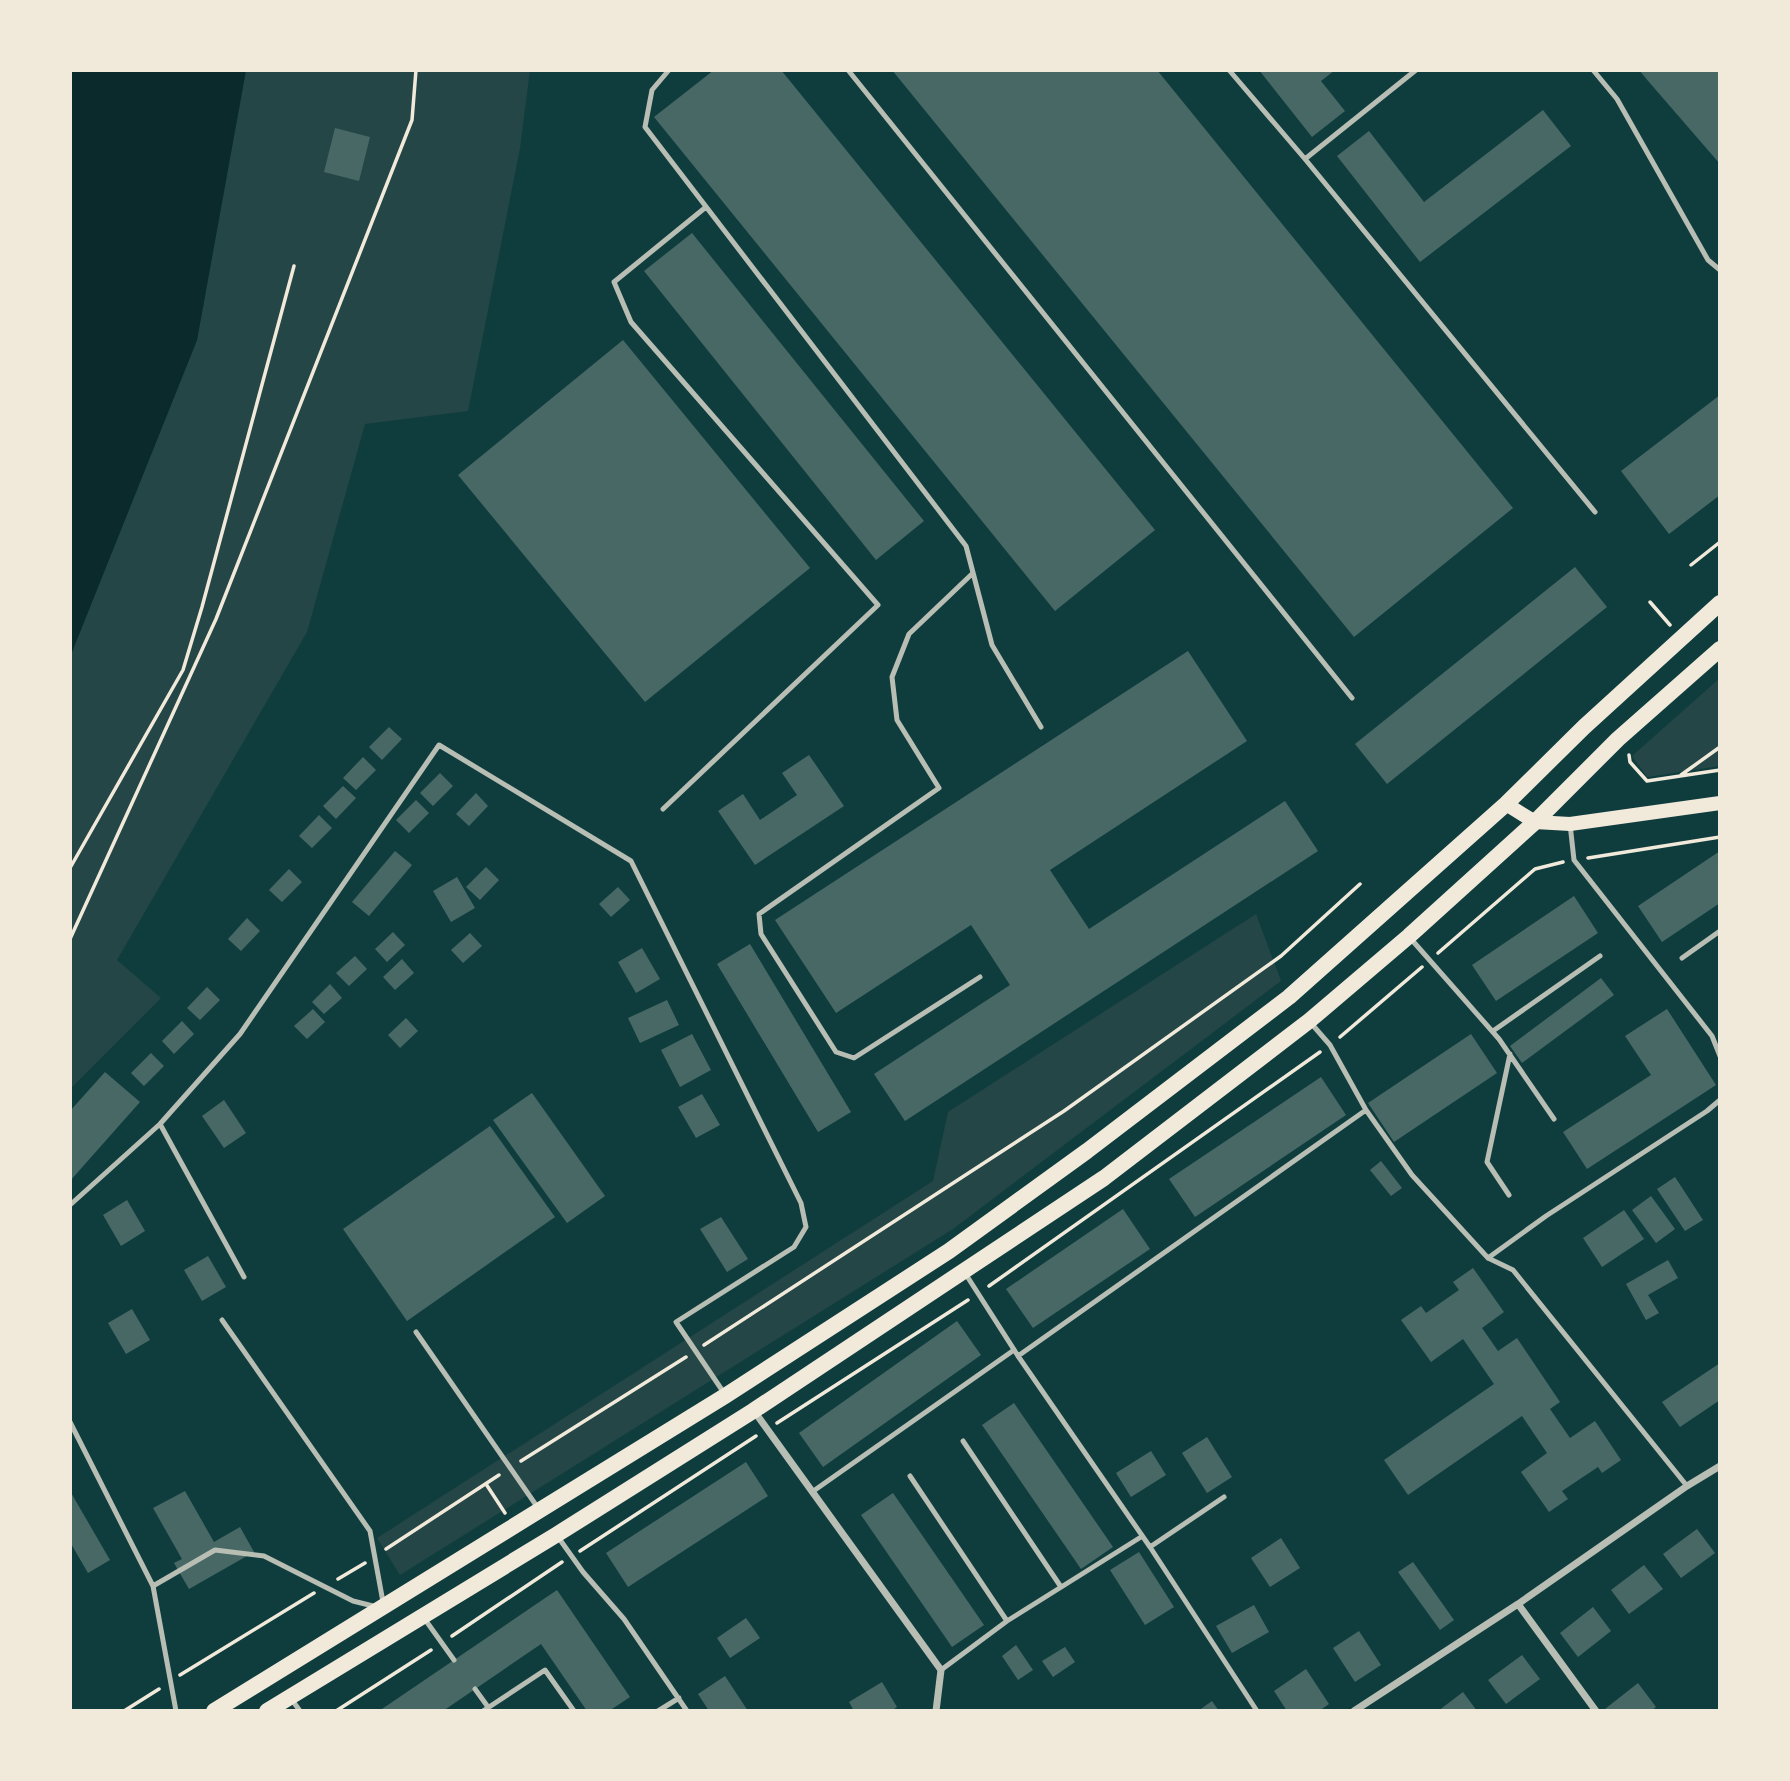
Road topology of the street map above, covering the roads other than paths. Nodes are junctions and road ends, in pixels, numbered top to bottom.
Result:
1 (669, 70) edge
2 (848, 70) edge
3 (1229, 70) edge
4 (1416, 70) edge
5 (1593, 70) edge
6 (1305, 159) junction
7 (706, 207) junction
8 (1720, 270) edge
9 (1595, 512) dead end
10 (973, 573) junction
11 (1720, 603) edge
12 (1720, 649) edge
13 (1352, 698) dead end
14 (1041, 727) dead end
15 (1720, 803) edge
16 (1506, 804) junction
17 (663, 808) dead end
18 (1535, 822) junction
19 (1570, 824) junction
20 (1720, 931) edge
21 (1409, 936) junction
22 (1600, 956) dead end
23 (1682, 958) dead end
24 (980, 977) dead end
25 (1310, 1021) junction
26 (1493, 1031) junction
27 (1510, 1054) junction
28 (1720, 1056) edge
29 (1720, 1100) edge
30 (1366, 1110) junction
31 (1554, 1119) dead end
32 (160, 1124) junction
33 (1509, 1195) dead end
34 (70, 1205) edge
35 (1488, 1258) junction
36 (965, 1272) junction
37 (244, 1277) dead end
38 (222, 1320) dead end
39 (416, 1332) dead end
40 (1016, 1353) junction
41 (725, 1396) junction
42 (753, 1411) junction
43 (70, 1422) edge
44 (963, 1441) dead end
45 (1720, 1466) edge
46 (910, 1476) dead end
47 (1687, 1486) junction
48 (812, 1492) junction
49 (1224, 1497) dead end
50 (540, 1512) junction
51 (556, 1535) junction
52 (1142, 1537) junction
53 (1150, 1547) junction
54 (153, 1586) junction
55 (1061, 1587) junction
56 (1518, 1604) junction
57 (384, 1608) junction
58 (423, 1616) junction
59 (1007, 1621) junction
60 (454, 1660) dead end
61 (941, 1670) junction
62 (475, 1689) dead end
63 (290, 1697) junction
64 (679, 1698) junction
65 (485, 1709) edge
66 (176, 1711) edge
67 (214, 1711) edge
68 (267, 1711) edge
69 (299, 1711) edge
70 (574, 1711) edge
71 (658, 1711) edge
72 (687, 1711) edge
73 (936, 1711) edge
74 (1257, 1711) edge
75 (1354, 1711) edge
76 (1596, 1711) edge

1 - 7 lane
2 - 13 lane
3 - 6 lane
4 - 6 lane
5 - 8 lane
6 - 9 lane
7 - 10 lane
7 - 17 lane
10 - 14 lane
10 - 24 lane
11 - 16 main road
12 - 18 main road
15 - 19 main road
16 - 18 main road
16 - 41 main road
18 - 19 main road
18 - 21 main road
19 - 28 lane
20 - 23 lane
21 - 25 main road
21 - 26 lane
22 - 26 lane
25 - 30 lane
25 - 36 main road
26 - 27 lane
27 - 31 lane
27 - 33 lane
29 - 35 lane
30 - 35 lane
30 - 40 lane
32 - 34 lane
32 - 37 lane
32 - 41 lane
35 - 47 lane
36 - 40 lane
36 - 42 main road
38 - 57 lane
39 - 50 lane
40 - 48 lane
40 - 52 lane
41 - 50 main road
42 - 48 street
42 - 51 main road
43 - 54 lane
44 - 55 lane
45 - 47 street
46 - 59 lane
47 - 56 street
48 - 61 street
49 - 53 lane
50 - 51 main road
50 - 57 main road
51 - 58 main road
51 - 64 lane
52 - 53 lane
52 - 55 lane
53 - 74 lane
54 - 57 lane
54 - 66 lane
55 - 59 lane
56 - 75 street
56 - 76 street
57 - 67 main road
58 - 60 lane
58 - 63 main road
59 - 61 lane
61 - 73 street
62 - 65 lane
63 - 68 main road
63 - 69 lane
64 - 71 lane
64 - 72 lane
65 - 70 lane

